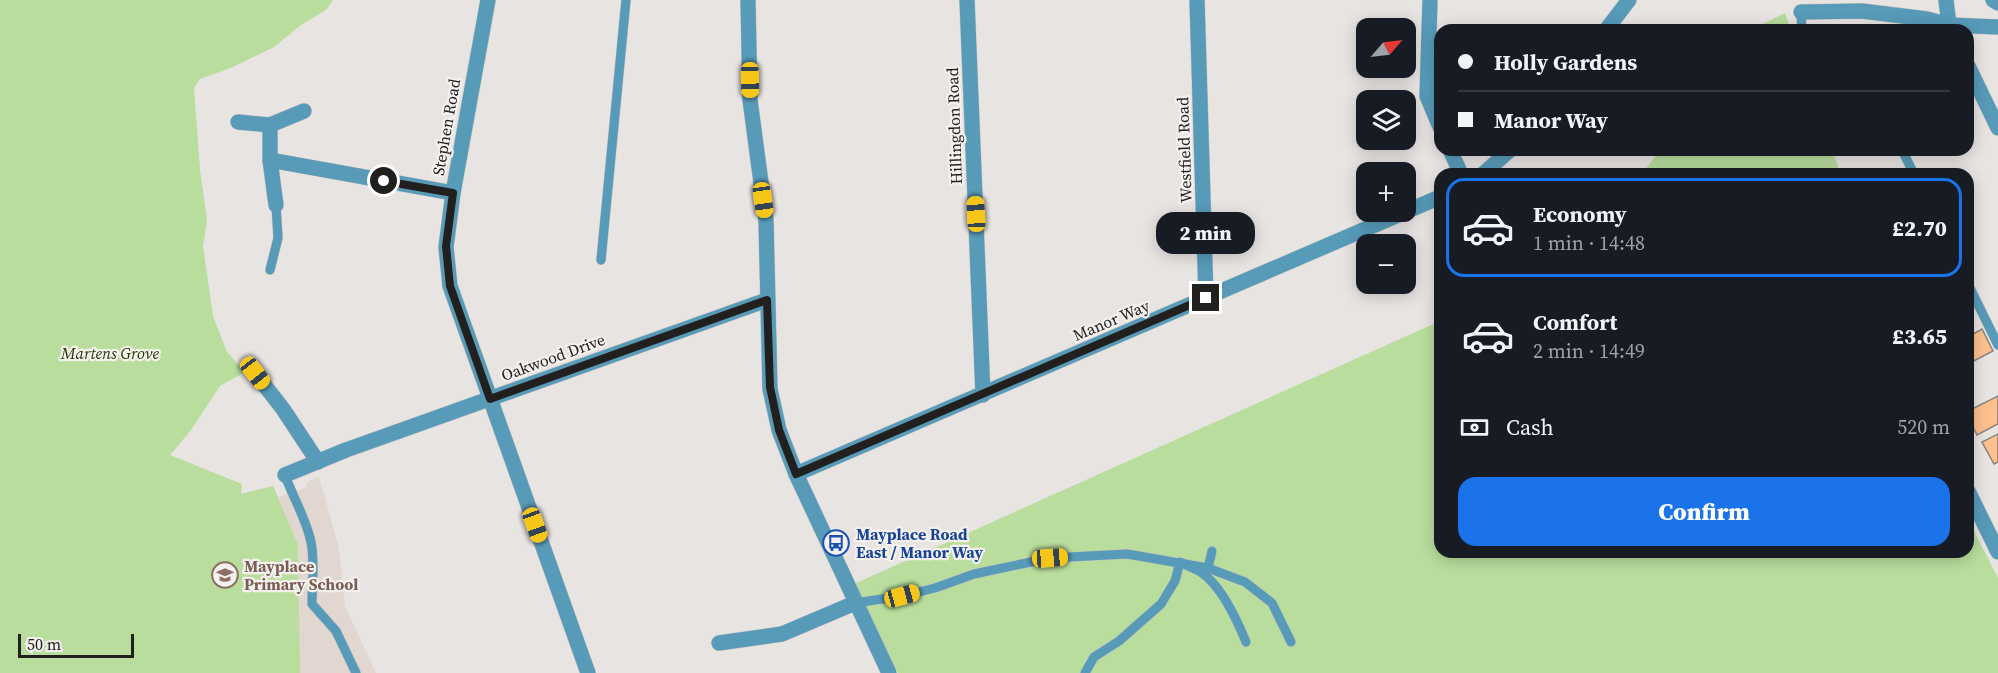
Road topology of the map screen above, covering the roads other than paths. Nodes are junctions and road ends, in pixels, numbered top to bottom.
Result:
1 (488, 0) edge
2 (626, 0) edge
3 (748, 0) edge
4 (968, 0) edge
5 (1197, 0) edge
6 (1430, 0) edge
7 (1629, 0) edge
8 (1946, 0) edge
9 (1993, 0) edge
10 (1998, 3) edge
11 (1801, 12) joint
12 (1611, 24) edge
13 (1802, 24) edge
14 (1940, 24) edge
15 (1949, 24) edge
16 (1998, 27) edge
17 (1974, 28) edge
18 (1974, 78) edge
19 (304, 111) dead end
20 (1434, 113) edge
21 (238, 122) dead end
22 (270, 125) junction
23 (1998, 128) edge
24 (1503, 156) edge
25 (270, 160) junction
26 (1490, 168) edge
27 (453, 193) junction
28 (1434, 200) edge
29 (276, 205) joint
30 (601, 260) dead end
31 (270, 270) dead end
32 (1974, 296) edge
33 (1206, 298) junction
34 (767, 300) junction
35 (1998, 345) edge
36 (255, 373) dead end
37 (983, 394) junction
38 (490, 399) junction
39 (318, 462) junction
40 (796, 474) junction
41 (285, 476) joint
42 (1974, 503) edge
43 (1212, 551) dead end
44 (1998, 552) edge
45 (1180, 562) junction
46 (1208, 568) junction
47 (855, 603) junction
48 (1246, 642) dead end
49 (1291, 642) dead end
50 (719, 643) dead end
51 (356, 673) edge
52 (588, 673) edge
53 (889, 673) edge
54 (1085, 673) edge

1 - 27 street, Stephen Road
2 - 30 lane
3 - 34 street
4 - 37 street, Hillingdon Road
5 - 33 street, Westfield Road
6 - 20 street
7 - 12 street
8 - 15 street
9 - 10 street
11 - 13 lane
11 - 14 street
16 - 17 street
18 - 23 street
19 - 22 street
21 - 22 street
22 - 25 street
24 - 26 street
25 - 27 street
25 - 29 street
27 - 38 street, Stephen Road
28 - 33 street, Manor Way
29 - 31 lane
32 - 35 lane
33 - 37 street, Manor Way
34 - 38 street, Oakwood Drive
34 - 40 street
36 - 39 street
37 - 40 street, Manor Way
38 - 39 street, Oakwood Drive
38 - 52 street, Stephen Road
39 - 41 street, Oakwood Drive
40 - 47 street
41 - 51 lane
42 - 44 street
43 - 46 lane
45 - 46 lane
45 - 47 lane
45 - 48 lane
45 - 54 lane
46 - 49 lane
47 - 50 street
47 - 53 street

